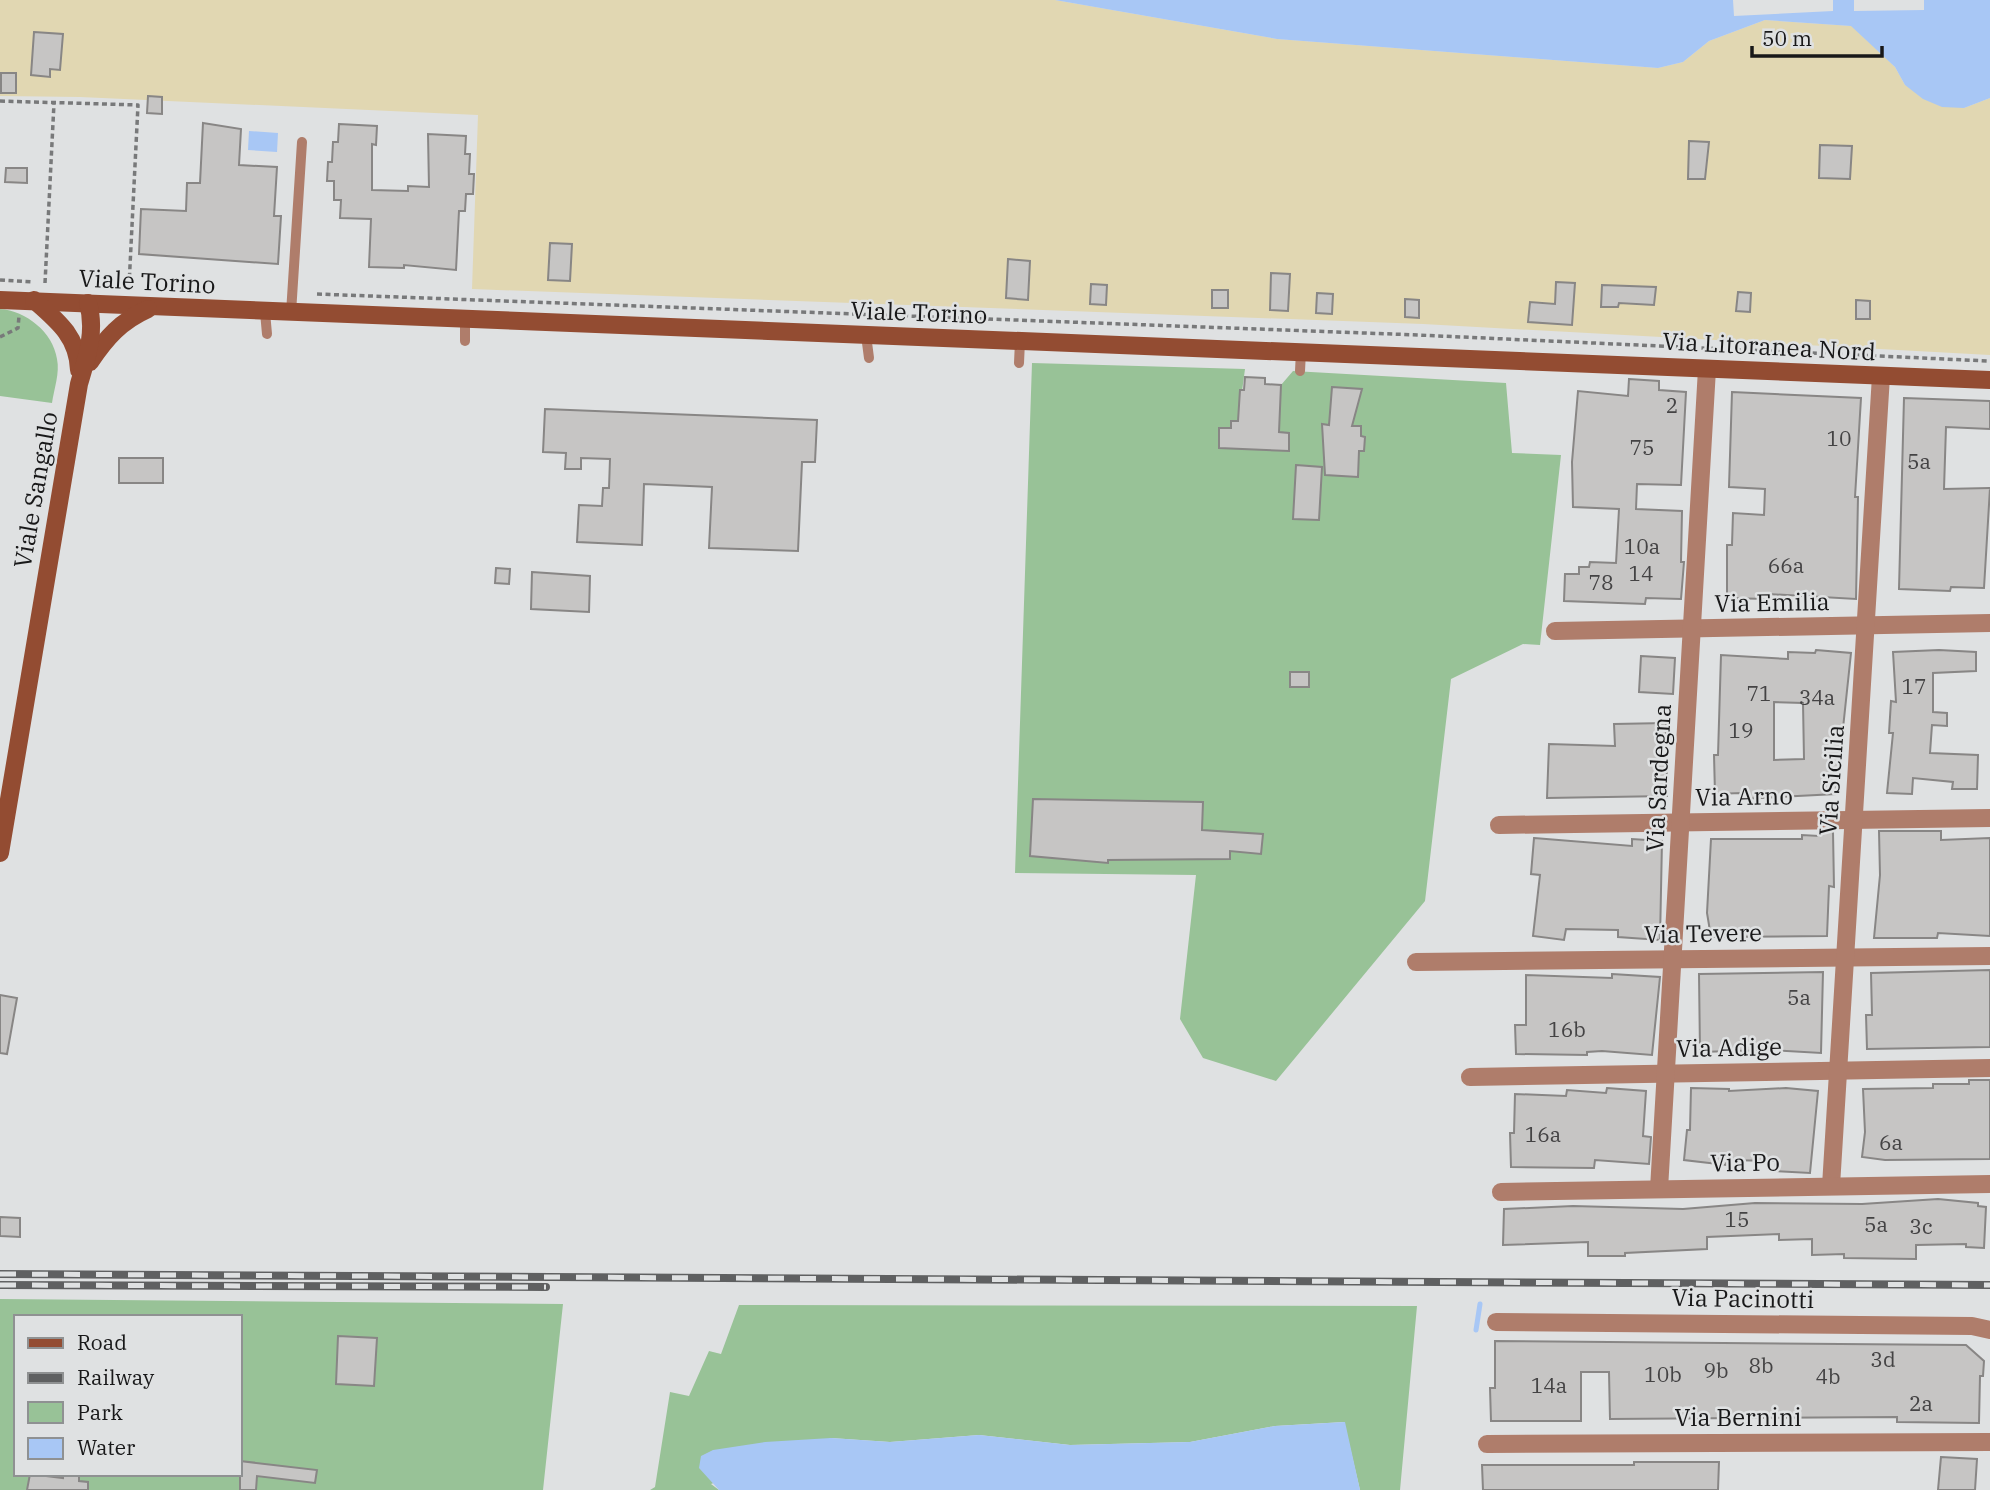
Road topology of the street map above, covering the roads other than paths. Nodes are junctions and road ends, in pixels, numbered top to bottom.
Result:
1 (302, 142) dead end
2 (0, 300) edge
3 (27, 301) junction
4 (88, 303) junction
5 (152, 306) junction
6 (265, 312) junction
7 (292, 313) junction
8 (466, 320) junction
9 (267, 334) dead end
10 (866, 335) junction
11 (466, 341) dead end
12 (1020, 341) junction
13 (1301, 351) junction
14 (869, 358) dead end
15 (1545, 361) joint
16 (1019, 363) dead end
17 (1707, 369) junction
18 (1300, 371) dead end
19 (1881, 376) junction
20 (1990, 380) edge
21 (79, 384) junction
22 (1990, 623) edge
23 (1866, 625) junction
24 (1692, 629) junction
25 (1555, 631) dead end
26 (1990, 818) edge
27 (1854, 820) junction
28 (1681, 823) junction
29 (1499, 825) dead end
30 (0, 853) edge
31 (1990, 956) edge
32 (1845, 957) junction
33 (1673, 959) junction
34 (1416, 962) dead end
35 (1990, 1068) edge
36 (1838, 1071) junction
37 (1666, 1074) junction
38 (1470, 1077) dead end
39 (1990, 1184) edge
40 (1831, 1186) junction
41 (1659, 1189) junction
42 (1501, 1192) dead end
43 (1496, 1322) dead end
44 (1990, 1330) edge
45 (1990, 1441) edge
46 (1487, 1444) dead end

1 - 7 lane
2 - 3 street, Viale Torino
3 - 4 street, Viale Torino
3 - 21 street, Viale Sangallo
4 - 5 street, Viale Torino
4 - 21 street, Viale Sangallo
5 - 6 street, Viale Torino
5 - 21 street, Viale Sangallo
6 - 7 street, Viale Torino
6 - 9 lane
7 - 8 street, Viale Torino
8 - 10 street, Viale Torino
8 - 11 lane
10 - 12 street, Viale Torino
10 - 14 lane
12 - 13 street, Viale Torino
12 - 16 lane
13 - 15 street, Viale Torino
13 - 18 lane
15 - 17 street, Via Litoranea Nord
17 - 19 street, Via Litoranea Nord
17 - 24 street, Via Sardegna
19 - 20 street, Via Litoranea Nord
19 - 23 street, Via Sicilia
21 - 30 street, Viale Sangallo
22 - 23 street, Via Emilia
23 - 24 street, Via Emilia
23 - 27 street, Via Sicilia
24 - 25 street, Via Emilia
24 - 28 street, Via Sardegna
26 - 27 street, Via Arno
27 - 28 street, Via Arno
27 - 32 street, Via Sicilia
28 - 29 street, Via Arno
28 - 33 street, Via Sardegna
31 - 32 street, Via Tevere
32 - 33 street, Via Tevere
32 - 36 street, Via Sicilia
33 - 34 street, Via Tevere
33 - 37 street, Via Sardegna
35 - 36 street, Via Adige
36 - 37 street, Via Adige
36 - 40 street, Via Sicilia
37 - 38 street, Via Adige
37 - 41 street, Via Sardegna
39 - 40 street, Via Po
40 - 41 street, Via Po
41 - 42 street, Via Po
43 - 44 street, Via Pacinotti
45 - 46 street, Via Bernini

